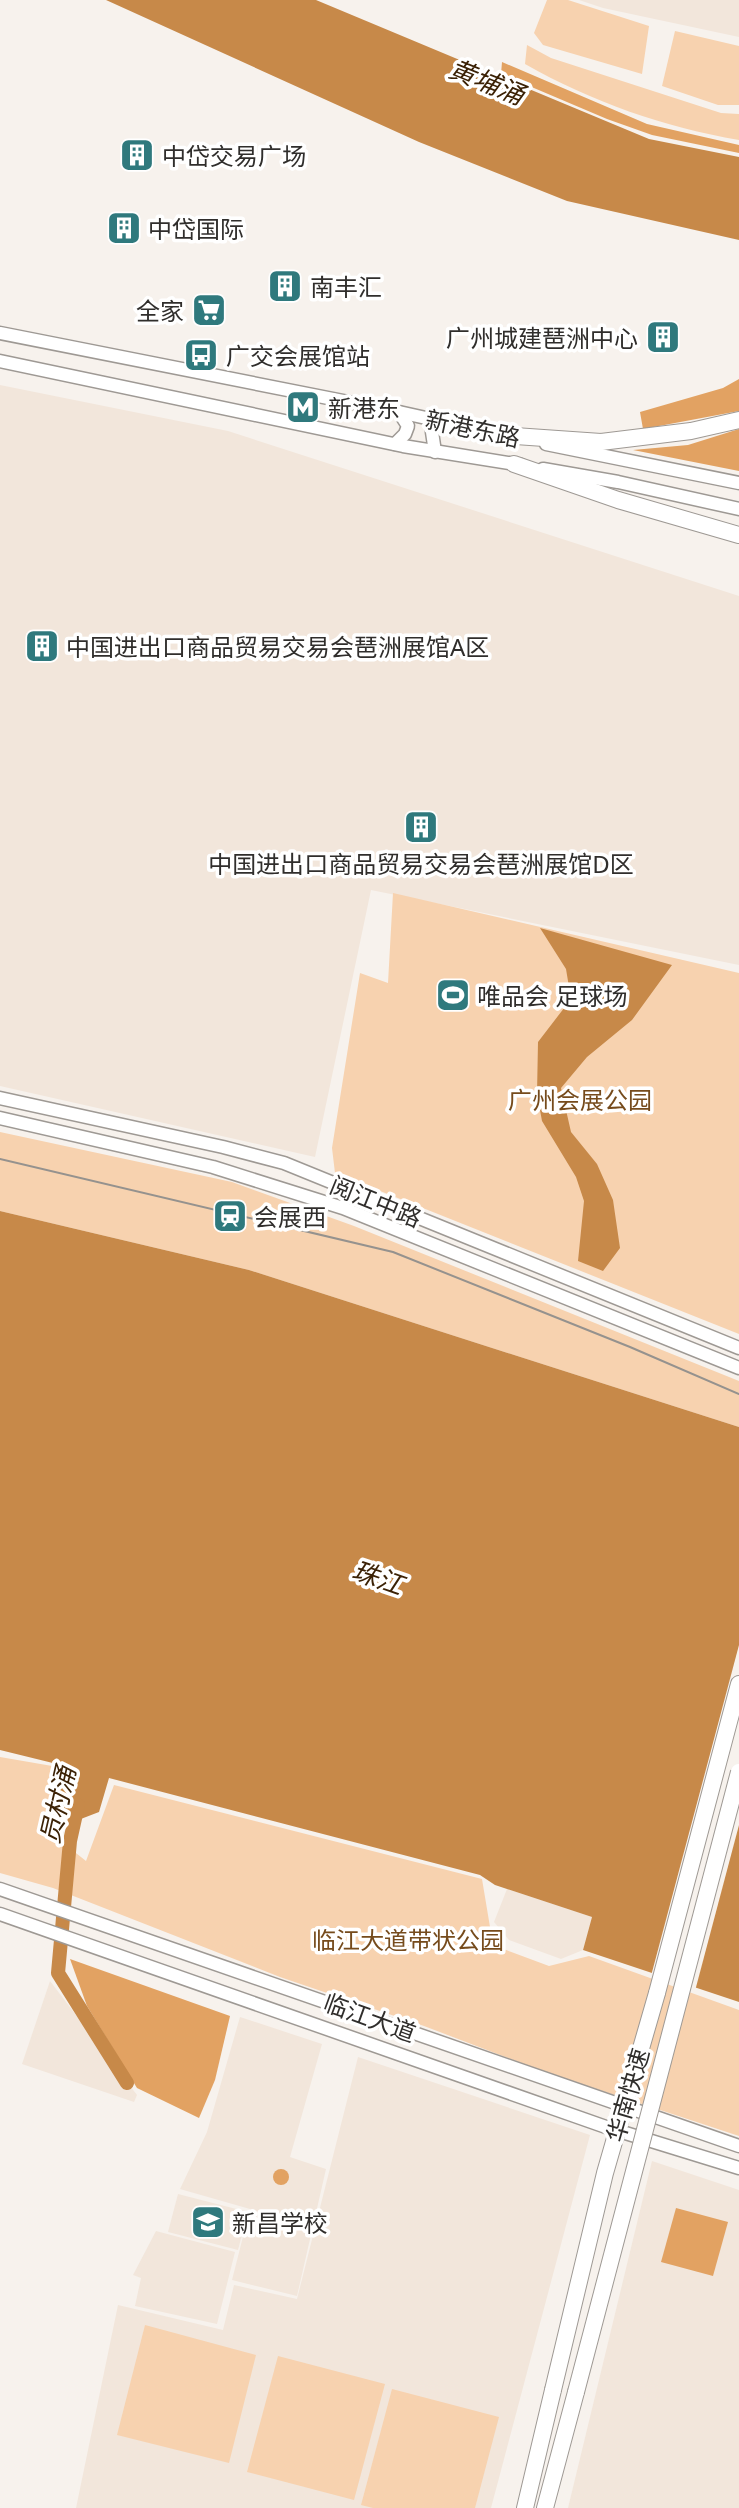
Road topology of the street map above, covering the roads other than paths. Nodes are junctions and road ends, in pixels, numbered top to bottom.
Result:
1 (0, 333) edge
2 (0, 361) edge
3 (400, 412) junction
4 (739, 420) edge
5 (444, 422) junction
6 (500, 435) junction
7 (395, 444) junction
8 (435, 452) junction
9 (514, 464) junction
10 (739, 483) edge
11 (739, 509) edge
12 (739, 535) edge
13 (0, 1098) edge
14 (0, 1118) edge
15 (739, 1348) edge
16 (739, 1368) edge
17 (739, 1684) edge
18 (739, 1772) edge
19 (0, 1889) edge
20 (0, 1913) edge
21 (305, 1994) junction
22 (301, 2018) junction
23 (739, 2146) edge
24 (739, 2168) edge
25 (523, 2508) edge
26 (547, 2508) edge

1 - 3 main road, 新港东路
2 - 7 main road, 新港东路
3 - 5 main road, 新港东路
3 - 7 main road
4 - 6 highway
5 - 6 main road, 新港东路
5 - 8 main road
6 - 10 main road, 新港东路
7 - 8 main road, 新港东路
8 - 9 main road, 新港东路
9 - 11 main road, 新港东路
9 - 12 highway
13 - 15 main road, 阅江中路
14 - 16 main road, 阅江中路
17 - 25 highway, 华南快速, bridge
18 - 26 highway, 华南快速, bridge
19 - 21 main road, 临江大道
20 - 22 main road, 临江大道
21 - 22 main road
21 - 23 main road, 临江大道
22 - 24 main road, 临江大道

